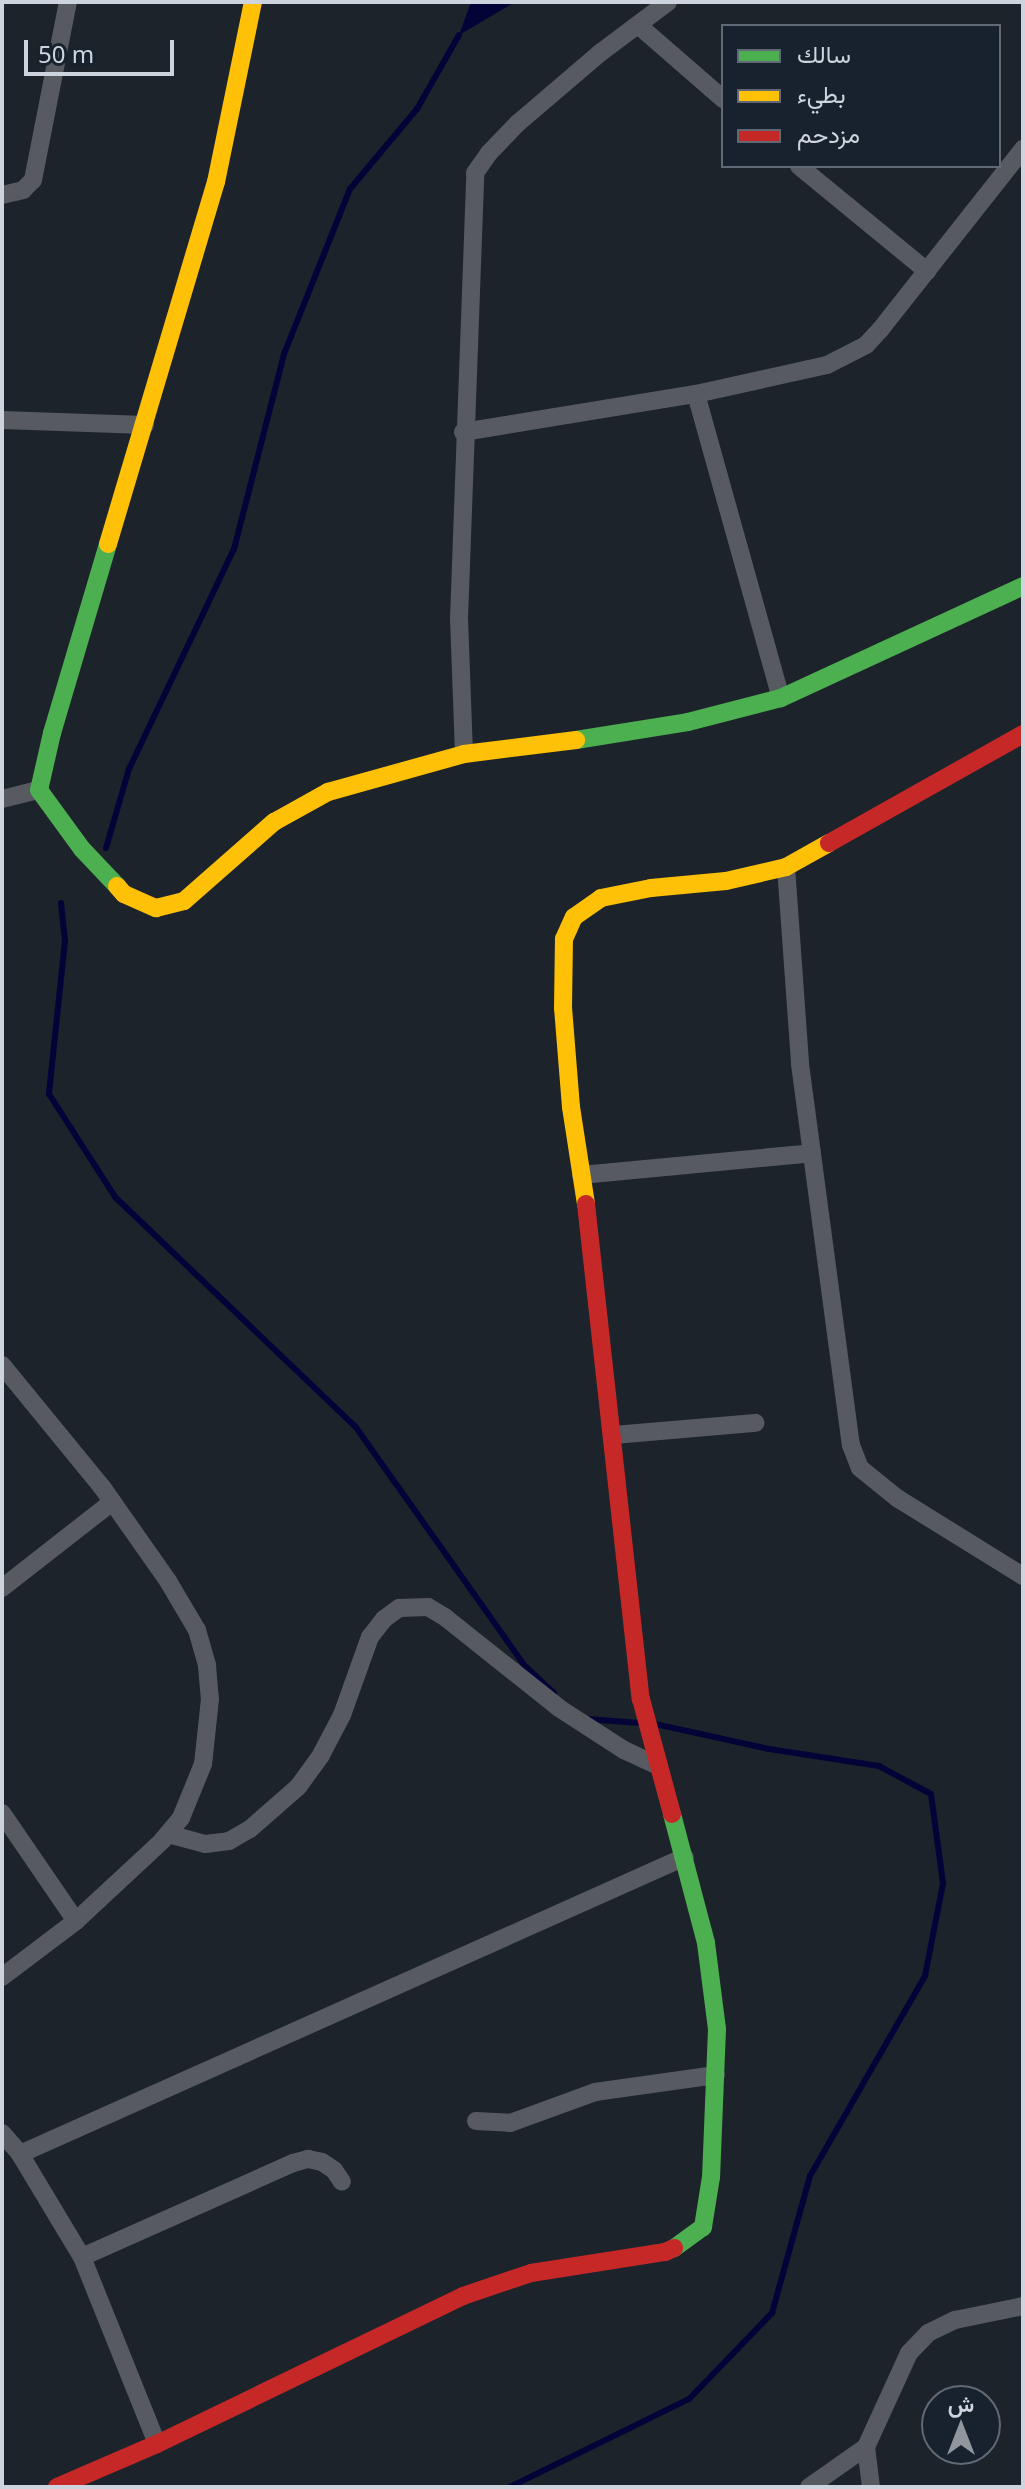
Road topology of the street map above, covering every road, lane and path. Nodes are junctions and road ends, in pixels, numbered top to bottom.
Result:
1 (68, 2) edge
2 (253, 2) edge
3 (668, 2) edge
4 (638, 25) junction
5 (721, 97) edge
6 (1023, 149) edge
7 (801, 168) edge
8 (2, 195) edge
9 (927, 271) junction
10 (696, 394) junction
11 (2, 420) edge
12 (145, 425) junction
13 (463, 432) junction
14 (1023, 586) edge
15 (781, 698) junction
16 (1023, 734) edge
17 (464, 754) junction
18 (39, 790) junction
19 (2, 799) edge
20 (786, 867) junction
21 (812, 1153) junction
22 (581, 1175) junction
23 (2, 1365) edge
24 (755, 1423) dead end
25 (614, 1435) junction
26 (112, 1502) junction
27 (1023, 1576) edge
28 (2, 1588) edge
29 (658, 1766) junction
30 (2, 1813) edge
31 (168, 1834) junction
32 (685, 1857) junction
33 (76, 1921) junction
34 (2, 1977) edge
35 (716, 2075) junction
36 (476, 2121) dead end
37 (2, 2133) edge
38 (20, 2154) junction
39 (342, 2182) dead end
40 (82, 2257) junction
41 (1023, 2306) edge
42 (157, 2444) junction
43 (866, 2447) junction
44 (57, 2487) edge
45 (809, 2487) edge
46 (871, 2487) edge

1 - 8 street
2 - 12 street
3 - 4 street
4 - 5 street
4 - 13 street
6 - 9 street
7 - 9 street
9 - 10 street
10 - 13 street
10 - 15 street
11 - 12 street
12 - 18 street
13 - 17 street
14 - 15 street
15 - 17 street
16 - 20 street
17 - 18 street
18 - 19 street
20 - 21 street
20 - 22 street
21 - 22 street
21 - 27 street
22 - 25 street
23 - 26 street
24 - 25 street
25 - 29 street
26 - 28 street
26 - 31 street
29 - 31 street
29 - 32 street
30 - 33 street
31 - 33 street
32 - 35 street
32 - 38 street
33 - 34 street
35 - 36 street
35 - 42 street
37 - 38 street
38 - 40 street
39 - 40 street
40 - 42 street
41 - 43 street
42 - 44 street
43 - 45 street
43 - 46 street

